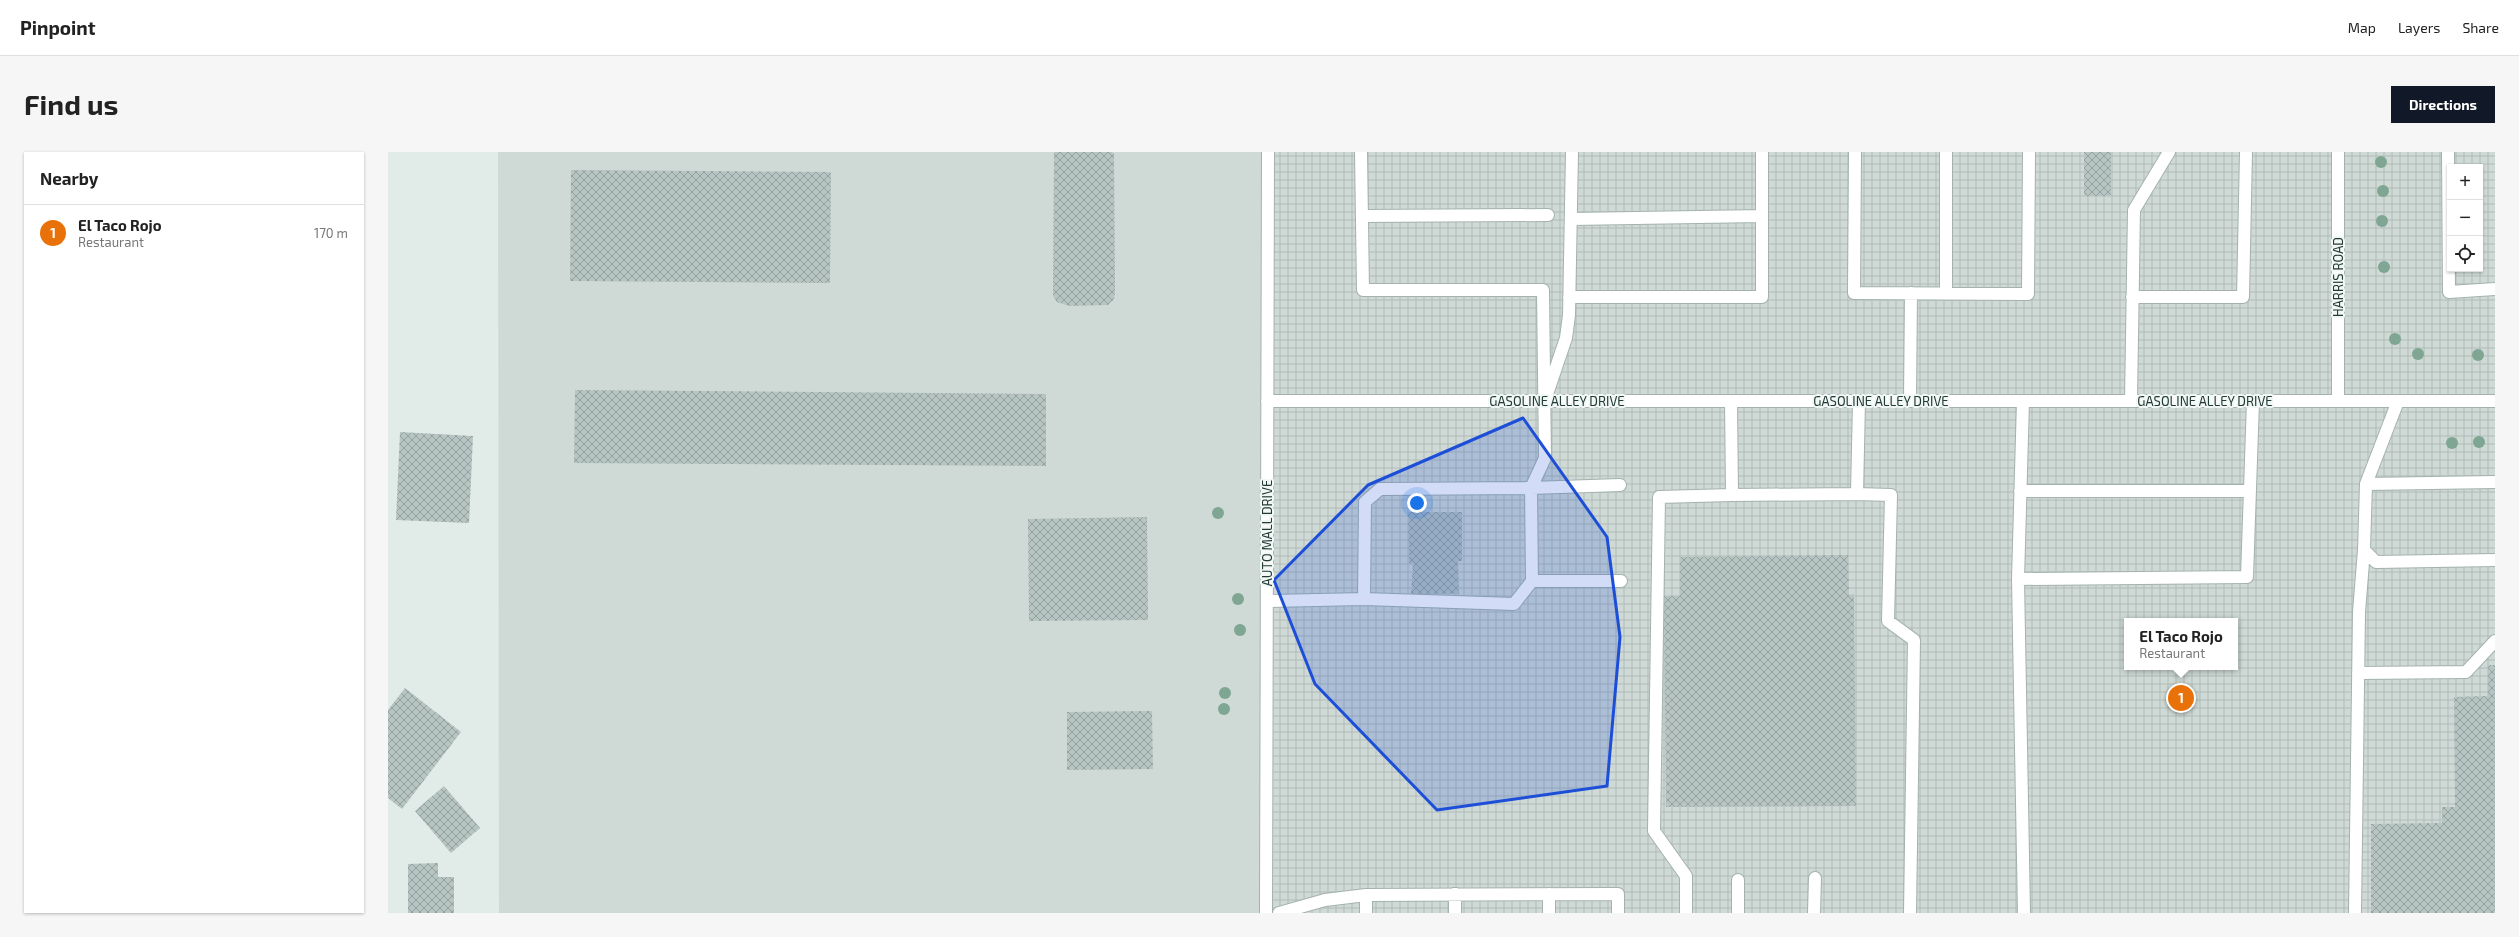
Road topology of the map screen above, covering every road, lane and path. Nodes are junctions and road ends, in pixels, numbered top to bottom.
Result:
1 (1268, 152) edge
2 (1361, 152) edge
3 (1572, 152) edge
4 (1762, 152) edge
5 (1855, 152) edge
6 (1946, 152) edge
7 (2029, 152) edge
8 (2169, 152) edge
9 (2246, 152) edge
10 (2338, 152) edge
11 (2448, 152) edge
12 (1548, 215) dead end
13 (1362, 216) junction
14 (1762, 216) junction
15 (1571, 219) junction
16 (2495, 289) edge
17 (1911, 293) junction
18 (1946, 293) junction
19 (1569, 297) junction
20 (2132, 297) junction
21 (1267, 401) junction
22 (1545, 401) junction
23 (1731, 401) junction
24 (1859, 401) junction
25 (1910, 401) junction
26 (2023, 401) junction
27 (2131, 401) junction
28 (2253, 401) junction
29 (2338, 401) junction
30 (2398, 401) junction
31 (2495, 401) edge
32 (2495, 482) edge
33 (2366, 484) junction
34 (1620, 485) dead end
35 (1531, 488) junction
36 (2020, 491) junction
37 (2250, 491) junction
38 (1857, 494) junction
39 (1732, 495) junction
40 (2364, 550) junction
41 (2495, 560) edge
42 (2018, 579) junction
43 (1532, 581) junction
44 (1621, 582) dead end
45 (1364, 599) junction
46 (1267, 601) junction
47 (2495, 642) edge
48 (2358, 673) junction
49 (1815, 878) dead end
50 (1738, 880) dead end
51 (1455, 894) junction
52 (1549, 894) junction
53 (1366, 895) junction
54 (1266, 913) edge
55 (1279, 913) edge
56 (1366, 913) edge
57 (1455, 913) edge
58 (1549, 913) edge
59 (1618, 913) edge
60 (1686, 913) edge
61 (1738, 913) edge
62 (1814, 913) edge
63 (1910, 913) edge
64 (2024, 913) edge
65 (2355, 913) edge

1 - 21 street, AUTO MALL DRIVE
2 - 13 street
3 - 15 street
4 - 14 street
5 - 17 street
6 - 18 street
7 - 18 street
8 - 20 street
9 - 20 street
10 - 29 street, HARRIS ROAD
11 - 16 street
12 - 13 street
13 - 22 street
14 - 15 street
14 - 19 street
15 - 19 street
17 - 18 street
17 - 25 street
19 - 22 street
20 - 27 street
21 - 22 street, GASOLINE ALLEY DRIVE
21 - 46 street, AUTO MALL DRIVE
22 - 23 street, GASOLINE ALLEY DRIVE
22 - 35 street
23 - 24 street, GASOLINE ALLEY DRIVE
23 - 39 street
24 - 25 street, GASOLINE ALLEY DRIVE
24 - 38 street
25 - 26 street, GASOLINE ALLEY DRIVE
26 - 27 street, GASOLINE ALLEY DRIVE
26 - 36 street
27 - 28 street, GASOLINE ALLEY DRIVE
28 - 29 street, GASOLINE ALLEY DRIVE
28 - 37 street
29 - 30 street, GASOLINE ALLEY DRIVE
30 - 31 street, GASOLINE ALLEY DRIVE
30 - 33 street
32 - 33 street
33 - 40 street
34 - 35 street
35 - 43 street
35 - 45 street
36 - 37 street
36 - 42 street
37 - 42 street
38 - 39 street
38 - 63 street
39 - 60 street
40 - 41 street
40 - 48 street
42 - 64 street
43 - 44 street
43 - 45 street
45 - 46 street
46 - 54 street, AUTO MALL DRIVE
47 - 48 street
48 - 65 street
49 - 62 street
50 - 61 street
51 - 52 street
51 - 53 street
51 - 57 street
52 - 58 street
52 - 59 street
53 - 55 street
53 - 56 street

